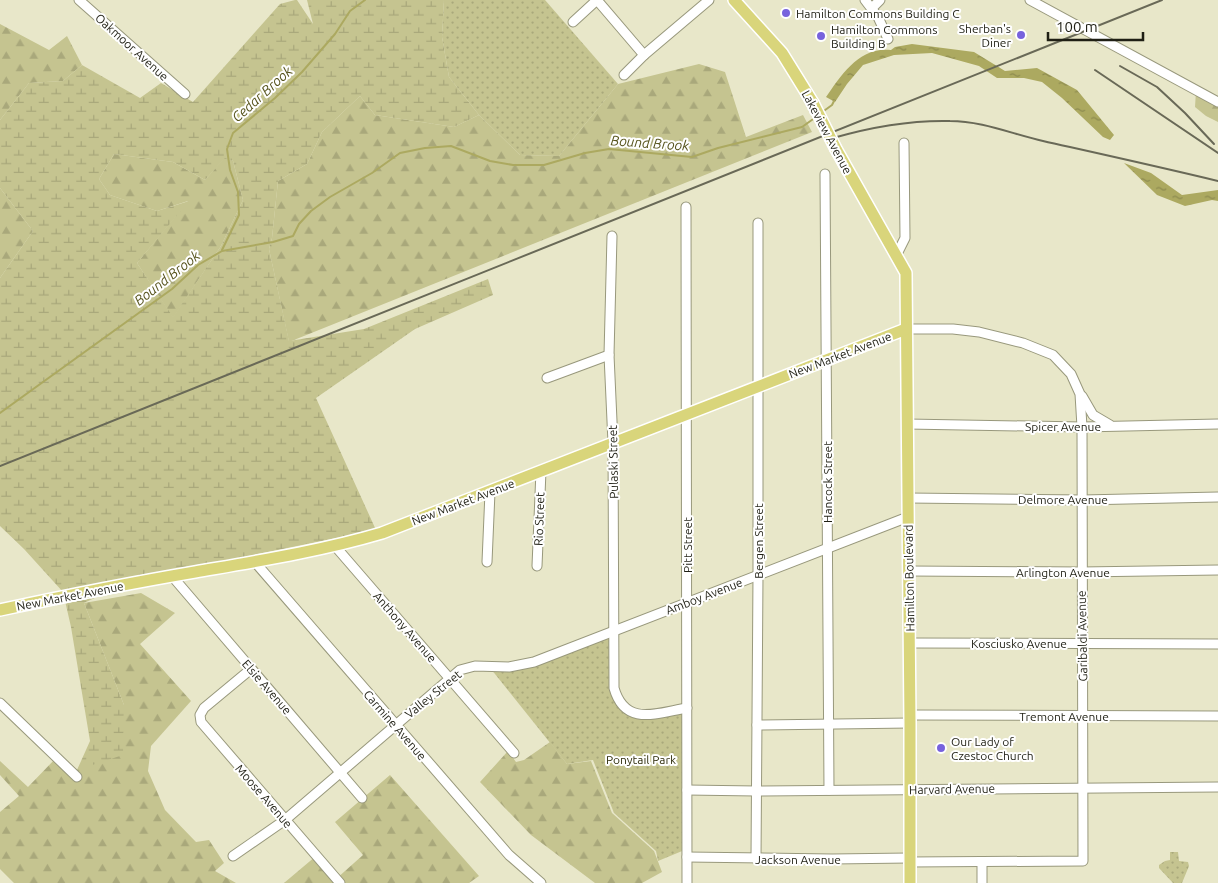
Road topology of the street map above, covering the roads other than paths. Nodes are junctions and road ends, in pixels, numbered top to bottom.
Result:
1 (79, 0) edge
2 (597, 0) edge
3 (708, 0) edge
4 (734, 0) edge
5 (865, 0) edge
6 (880, 0) edge
7 (1030, 0) edge
8 (872, 8) junction
9 (573, 22) dead end
10 (888, 39) dead end
11 (644, 55) junction
12 (624, 76) dead end
13 (185, 94) dead end
14 (1218, 102) edge
15 (904, 143) dead end
16 (825, 174) dead end
17 (686, 207) dead end
18 (758, 223) dead end
19 (612, 236) dead end
20 (896, 256) junction
21 (906, 273) joint
22 (906, 329) junction
23 (609, 355) junction
24 (826, 360) junction
25 (547, 378) dead end
26 (758, 386) junction
27 (1080, 394) junction
28 (686, 414) junction
29 (907, 424) junction
30 (1218, 424) edge
31 (1113, 426) junction
32 (1082, 427) junction
33 (613, 443) junction
34 (540, 471) junction
35 (490, 492) junction
36 (1218, 497) edge
37 (908, 498) junction
38 (1082, 500) junction
39 (908, 517) junction
40 (335, 546) junction
41 (828, 549) junction
42 (254, 561) junction
43 (488, 562) dead end
44 (536, 566) dead end
45 (1218, 570) edge
46 (909, 571) junction
47 (1081, 572) junction
48 (758, 575) junction
49 (172, 576) junction
50 (687, 603) junction
51 (0, 610) edge
52 (614, 631) junction
53 (1083, 643) junction
54 (910, 644) junction
55 (1218, 644) edge
56 (556, 654) joint
57 (251, 669) junction
58 (449, 678) junction
59 (0, 703) edge
60 (687, 708) junction
61 (1083, 716) junction
62 (1218, 716) edge
63 (910, 719) junction
64 (829, 723) junction
65 (395, 725) junction
66 (757, 725) junction
67 (514, 753) dead end
68 (340, 772) junction
69 (77, 777) dead end
70 (1218, 787) edge
71 (1082, 788) junction
72 (909, 789) junction
73 (687, 790) junction
74 (829, 790) junction
75 (756, 791) junction
76 (362, 798) dead end
77 (285, 820) junction
78 (1083, 845) joint
79 (233, 856) dead end
80 (687, 857) junction
81 (756, 859) junction
82 (909, 860) junction
83 (982, 863) junction
84 (340, 883) edge
85 (541, 883) edge
86 (687, 883) edge
87 (910, 883) edge
88 (982, 883) edge

1 - 13 street, Oakmoor Avenue
2 - 9 street
2 - 11 street
3 - 11 street
4 - 20 main road, Lakeview Avenue, bridge
5 - 8 street
6 - 8 street
7 - 14 street
8 - 10 street
11 - 12 street
15 - 20 street
16 - 24 street, Hancock Street
17 - 28 street, Pitt Street
18 - 26 street, Bergen Street
19 - 23 street, Pulaski Street
20 - 21 main road, Lakeview Avenue
21 - 22 main road, Hamilton Boulevard
22 - 24 main road, New Market Avenue
22 - 27 street
22 - 29 main road, Hamilton Boulevard
23 - 25 street
23 - 33 street, Pulaski Street
24 - 26 main road, New Market Avenue
24 - 41 street, Hancock Street
26 - 28 main road, New Market Avenue
26 - 48 street, Bergen Street
27 - 31 street
27 - 32 street, Garibaldi Avenue
28 - 33 main road, New Market Avenue
28 - 50 street, Pitt Street
29 - 32 street, Spicer Avenue
29 - 37 main road, Hamilton Boulevard
30 - 31 street, Spicer Avenue
31 - 32 street, Spicer Avenue
32 - 38 street, Garibaldi Avenue
33 - 34 main road, New Market Avenue
33 - 52 street, Pulaski Street
34 - 35 main road, New Market Avenue
34 - 44 street, Rio Street
35 - 40 main road, New Market Avenue
35 - 43 street
36 - 38 street, Delmore Avenue
37 - 38 street, Delmore Avenue
37 - 39 main road, Hamilton Boulevard
38 - 47 street, Garibaldi Avenue
39 - 41 street, Amboy Avenue
39 - 46 main road, Hamilton Boulevard
40 - 42 main road, New Market Avenue
40 - 58 street, Anthony Avenue
41 - 48 street, Amboy Avenue
41 - 64 street, Hancock Street
42 - 49 main road, New Market Avenue
42 - 65 street, Carmine Avenue
45 - 47 street, Arlington Avenue
46 - 47 street, Arlington Avenue
46 - 54 main road, Hamilton Boulevard
47 - 53 street, Garibaldi Avenue
48 - 50 street, Amboy Avenue
48 - 66 street, Bergen Street
49 - 51 main road, New Market Avenue
49 - 57 street, Elsie Avenue
50 - 52 street, Amboy Avenue
50 - 60 street, Pitt Street
52 - 56 street, Amboy Avenue
52 - 60 street, Pulaski Street
53 - 54 street, Kosciusko Avenue
53 - 55 street, Kosciusko Avenue
53 - 61 street, Garibaldi Avenue
54 - 63 main road, Hamilton Boulevard
56 - 58 street, Valley Street
57 - 68 street, Elsie Avenue
57 - 77 street, Moose Avenue
58 - 65 street, Valley Street
58 - 67 street, Anthony Avenue
59 - 69 street
60 - 73 street, Pitt Street
61 - 62 street, Tremont Avenue
61 - 63 street, Tremont Avenue
61 - 71 street, Garibaldi Avenue
63 - 64 street, Tremont Avenue
63 - 72 main road, Hamilton Boulevard
64 - 66 street, Tremont Avenue
64 - 74 street, Hancock Street
65 - 68 street, Valley Street
65 - 85 street, Carmine Avenue
66 - 75 street, Bergen Street
68 - 76 street, Elsie Avenue
68 - 77 street, Valley Street
70 - 71 street, Harvard Avenue
71 - 72 street, Harvard Avenue
71 - 78 street, Garibaldi Avenue
72 - 74 street, Harvard Avenue
72 - 82 main road, Hamilton Boulevard
73 - 75 street, Harvard Avenue
73 - 80 street, Pitt Street
74 - 75 street, Harvard Avenue
75 - 81 street, Bergen Street
77 - 79 street, Valley Street
77 - 84 street, Moose Avenue
78 - 83 street, Jackson Avenue
80 - 81 street, Jackson Avenue
80 - 86 street, Pitt Street
81 - 82 street, Jackson Avenue
82 - 83 street, Jackson Avenue
82 - 87 main road, Hamilton Boulevard
83 - 88 street

